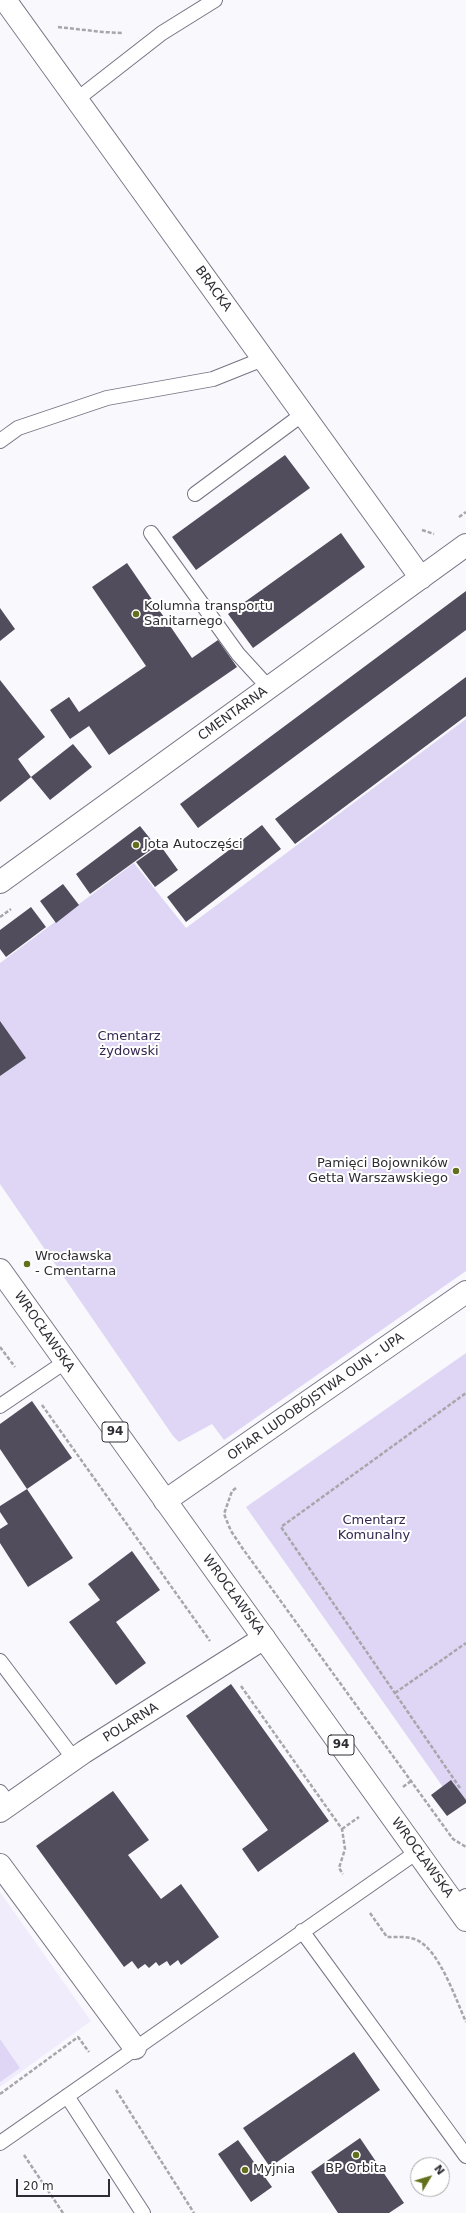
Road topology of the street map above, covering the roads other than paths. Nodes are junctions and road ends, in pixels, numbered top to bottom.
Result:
1 (5, 0) edge
2 (215, 0) edge
3 (76, 100) junction
4 (263, 359) junction
5 (303, 414) junction
6 (0, 441) edge
7 (195, 494) dead end
8 (151, 533) dead end
9 (466, 545) edge
10 (421, 578) junction
11 (269, 688) junction
12 (0, 882) edge
13 (0, 1270) edge
14 (466, 1292) edge
15 (65, 1362) junction
16 (0, 1406) edge
17 (165, 1501) junction
18 (264, 1638) junction
19 (0, 1661) edge
20 (74, 1759) junction
21 (3, 1803) edge
22 (417, 1852) junction
23 (0, 1865) edge
24 (462, 1906) edge
25 (302, 1931) junction
26 (135, 2048) junction
27 (67, 2096) junction
28 (0, 2143) edge
29 (466, 2156) edge
30 (137, 2211) edge

1 - 3 street, BRACKA
2 - 3 lane
3 - 4 street, BRACKA
4 - 5 street, BRACKA
4 - 6 lane
5 - 7 lane
5 - 10 street, BRACKA
8 - 11 lane
9 - 10 street, CMENTARNA
10 - 11 street, CMENTARNA
11 - 12 street, CMENTARNA
13 - 15 street, WROCŁAWSKA / 94
14 - 17 street, OFIAR LUDOBÓJSTWA OUN - UPA
15 - 16 lane
15 - 17 street, WROCŁAWSKA / 94
17 - 18 street, WROCŁAWSKA / 94
18 - 20 street, POLARNA
18 - 22 street, WROCŁAWSKA / 94
19 - 20 lane
20 - 21 street, POLARNA
22 - 24 street, WROCŁAWSKA / 94
22 - 25 lane
23 - 26 street
25 - 26 lane
25 - 29 lane
26 - 27 lane
27 - 28 lane
27 - 30 lane

